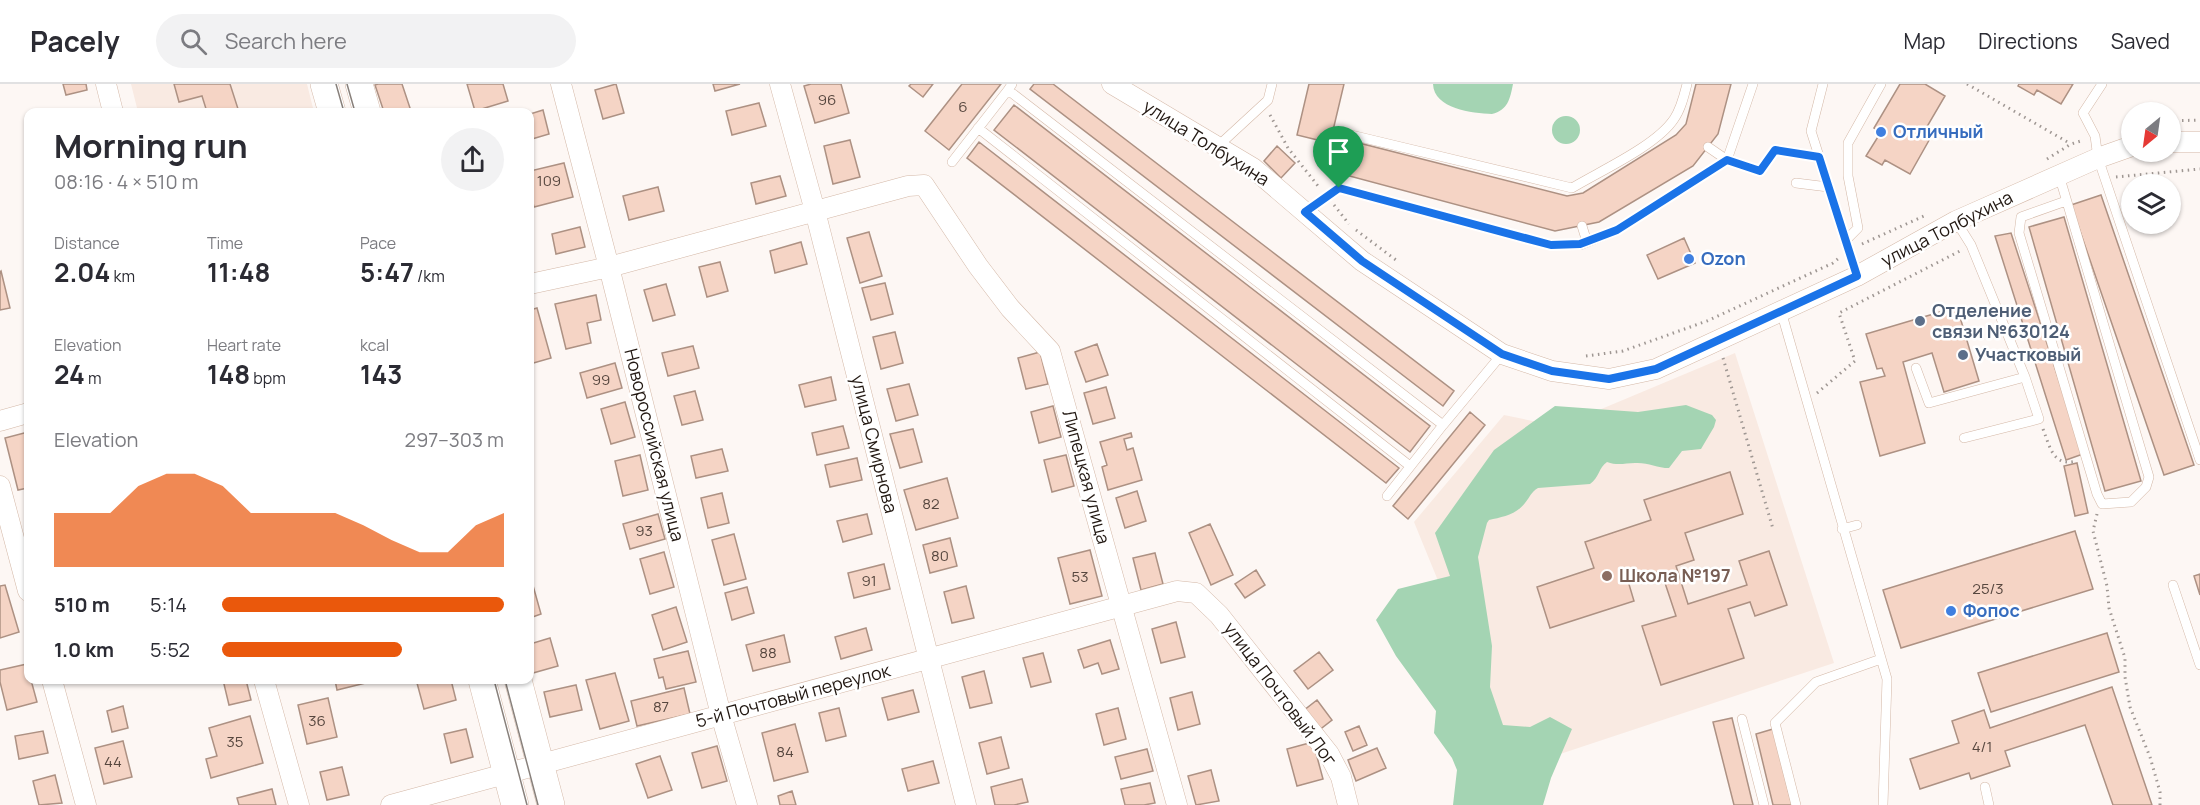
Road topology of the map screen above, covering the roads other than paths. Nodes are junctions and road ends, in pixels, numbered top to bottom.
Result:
1 (106, 84) edge
2 (324, 84) edge
3 (359, 84) edge
4 (561, 84) edge
5 (780, 84) edge
6 (1112, 84) edge
7 (1272, 84) edge
8 (1687, 84) edge
9 (1753, 84) edge
10 (1823, 84) edge
11 (1881, 84) edge
12 (2102, 84) edge
13 (1010, 87) edge
14 (112, 108) edge
15 (331, 108) edge
16 (366, 108) edge
17 (1673, 120) junction
18 (978, 128) junction
19 (1681, 129) dead end
20 (1343, 133) dead end
21 (2181, 142) edge
22 (2200, 142) edge
23 (1217, 147) junction
24 (1708, 147) dead end
25 (2121, 151) edge
26 (1819, 157) junction
27 (2098, 158) junction
28 (1727, 160) junction
29 (952, 162) dead end
30 (2059, 175) junction
31 (1796, 183) dead end
32 (1828, 187) junction
33 (2066, 201) junction
34 (815, 211) junction
35 (1305, 212) junction
36 (1956, 221) junction
37 (1582, 226) dead end
38 (1587, 242) junction
39 (1847, 246) junction
40 (609, 267) junction
41 (1857, 276) junction
42 (534, 283) edge
43 (1781, 311) junction
44 (1502, 354) junction
45 (1916, 368) dead end
46 (2025, 377) junction
47 (24, 414) edge
48 (0, 421) edge
49 (1443, 425) junction
50 (1964, 438) dead end
51 (2200, 460) edge
52 (1410, 466) junction
53 (0, 486) edge
54 (1387, 496) dead end
55 (1857, 525) dead end
56 (1842, 529) junction
57 (24, 576) edge
58 (2173, 585) dead end
59 (1196, 593) joint
60 (1121, 607) junction
61 (928, 659) junction
62 (1881, 659) junction
63 (2200, 665) edge
64 (53, 684) edge
65 (265, 684) edge
66 (483, 684) edge
67 (519, 684) edge
68 (720, 715) junction
69 (1742, 719) dead end
70 (541, 765) junction
71 (506, 774) junction
72 (1985, 787) dead end
73 (86, 805) edge
74 (299, 805) edge
75 (391, 805) edge
76 (515, 805) edge
77 (552, 805) edge
78 (747, 805) edge
79 (966, 805) edge
80 (1177, 805) edge
81 (1348, 805) edge
82 (1764, 805) edge
83 (1796, 805) edge
84 (1883, 805) edge
85 (1989, 805) edge

1 - 14 street
2 - 15 main road
3 - 16 main road
4 - 40 street, Новороссийская улица
5 - 34 street, улица Смирнова
6 - 23 street, улица Толбухина
7 - 23 lane
8 - 17 lane
9 - 28 lane
10 - 26 lane
11 - 39 lane
12 - 27 lane
13 - 18 lane
13 - 49 lane
17 - 19 lane
17 - 20 lane
18 - 29 lane
18 - 52 lane
21 - 22 street
23 - 35 street, улица Толбухина
24 - 28 lane
25 - 27 street, улица Толбухина
26 - 28 lane
26 - 32 lane
27 - 30 street, улица Толбухина
27 - 51 lane
28 - 38 lane
30 - 33 lane
30 - 36 street, улица Толбухина
31 - 32 lane
32 - 39 lane
33 - 33 lane
34 - 40 street
34 - 60 street, Липецкая улица
34 - 61 street, улица Смирнова
35 - 38 lane
35 - 44 street, улица Толбухина
36 - 41 street, улица Толбухина
36 - 46 lane
37 - 38 lane
39 - 41 lane
40 - 42 street
40 - 68 street, Новороссийская улица
41 - 43 street, улица Толбухина
43 - 44 street, улица Толбухина
43 - 56 lane
44 - 49 lane
45 - 46 lane
46 - 50 lane
47 - 48 street
49 - 52 lane
52 - 54 lane
53 - 57 street
55 - 56 lane
56 - 62 lane
58 - 63 lane
59 - 60 street, 5-й Почтовый переулок
59 - 81 street, улица Почтовый Лог
60 - 61 street, 5-й Почтовый переулок
60 - 80 street, Липецкая улица
61 - 68 street, 5-й Почтовый переулок
61 - 79 street, улица Смирнова
62 - 83 lane
62 - 84 lane
64 - 73 street
65 - 74 street
66 - 71 main road
67 - 70 main road
68 - 70 street, 5-й Почтовый переулок
68 - 78 street, Новороссийская улица
69 - 82 lane
70 - 71 street, 5-й Почтовый переулок
70 - 77 main road
71 - 75 street, 5-й Почтовый переулок
71 - 76 main road
72 - 85 lane

